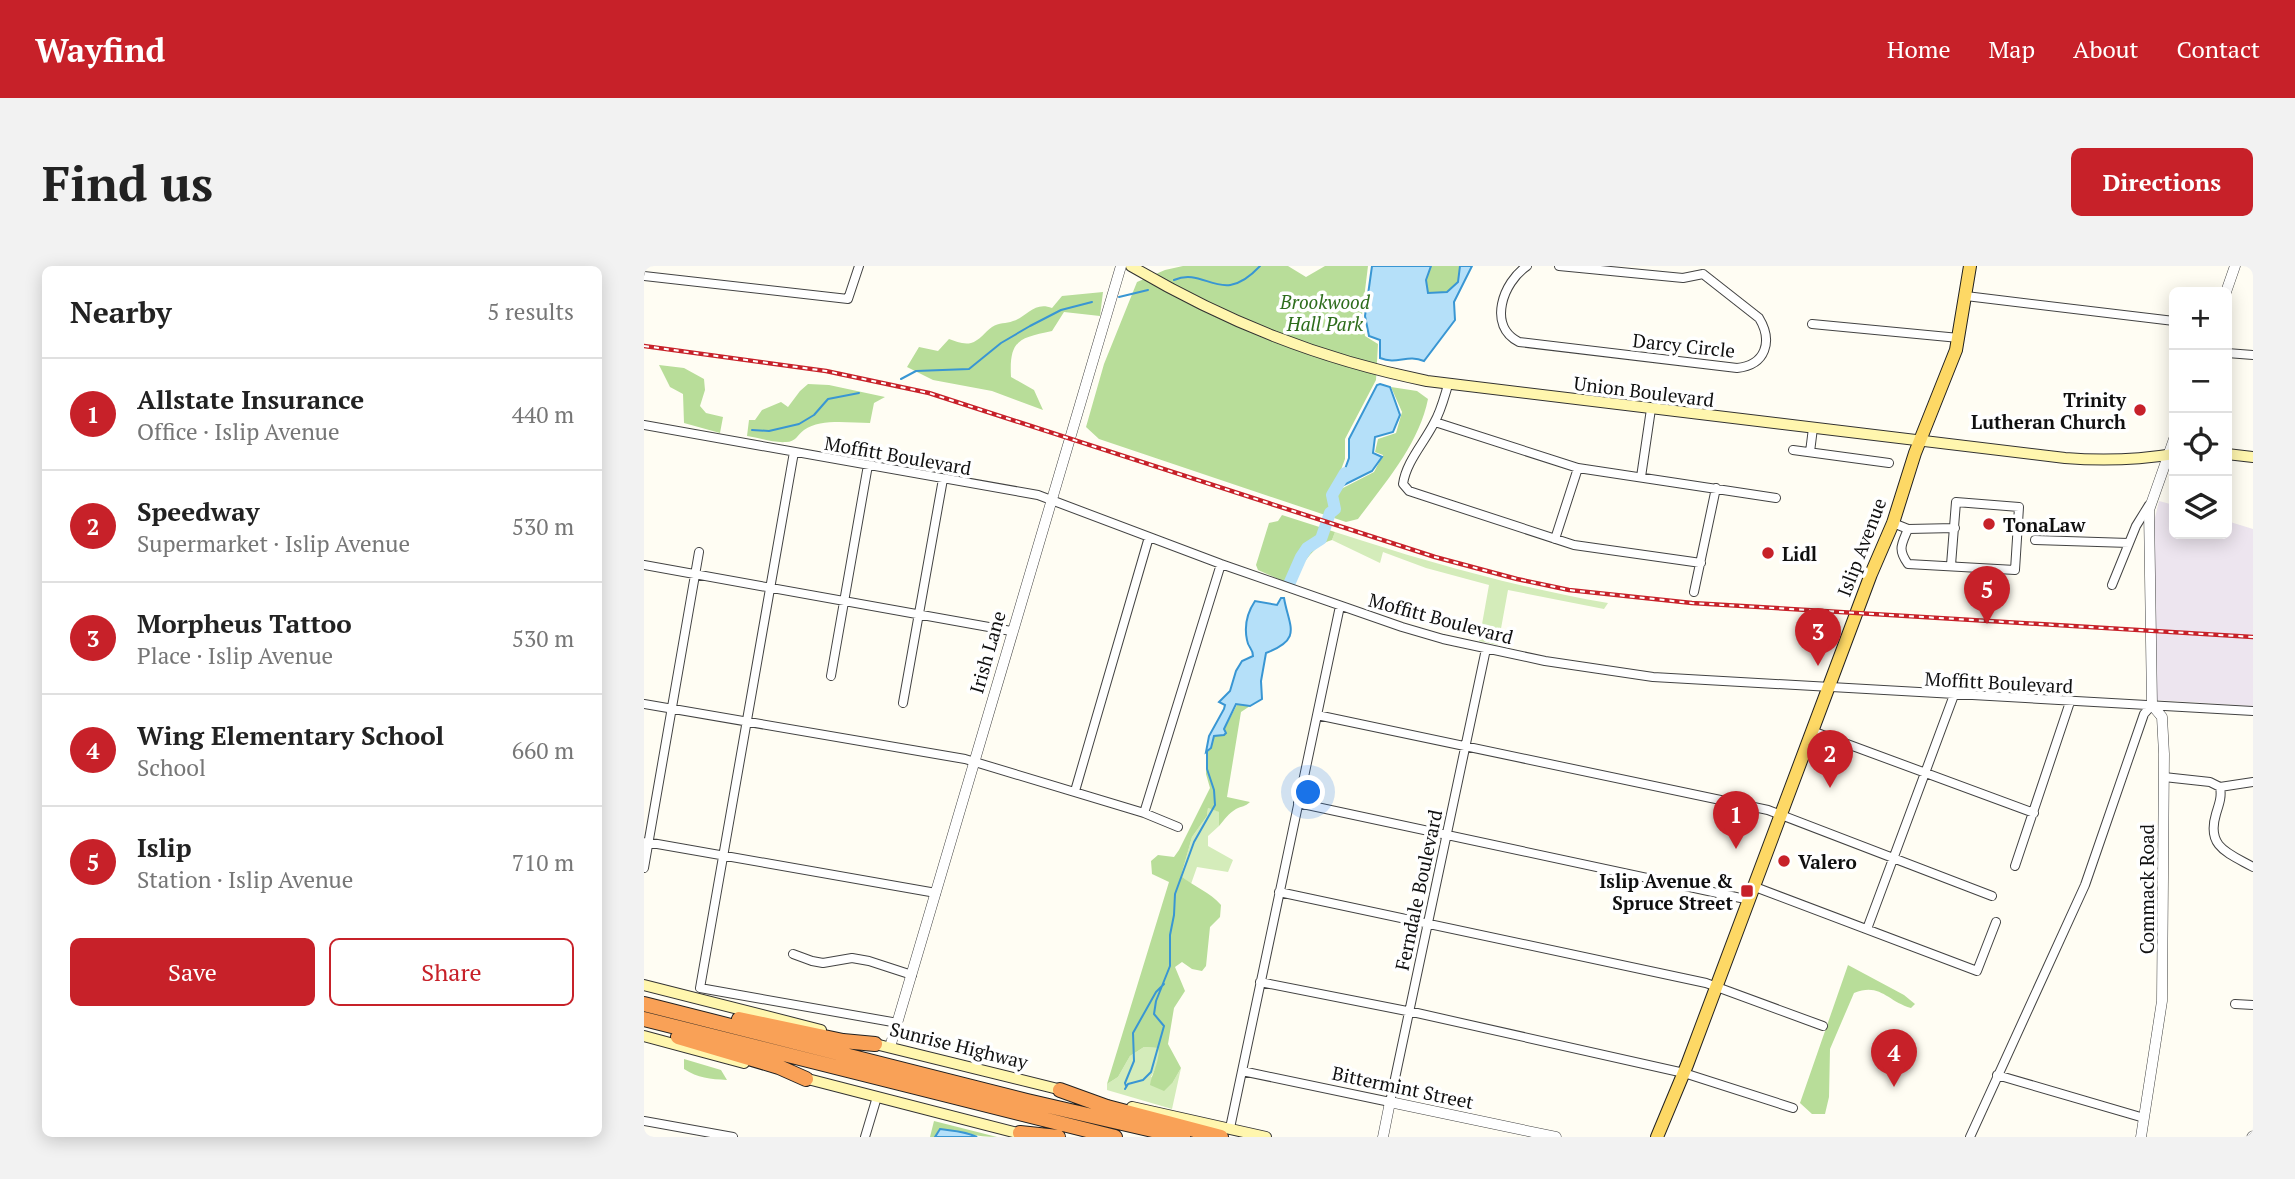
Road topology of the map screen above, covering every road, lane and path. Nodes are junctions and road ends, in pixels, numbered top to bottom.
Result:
1 (859, 266) edge
2 (1121, 266) edge
3 (1132, 266) edge
4 (1527, 266) edge
5 (1559, 266) edge
6 (1970, 266) edge
7 (2235, 266) edge
8 (1704, 270) edge
9 (644, 276) edge
10 (2228, 287) edge
11 (1966, 296) junction
12 (2169, 320) edge
13 (1812, 324) dead end
14 (1959, 338) junction
15 (2232, 354) edge
16 (2253, 355) edge
17 (1448, 385) junction
18 (1651, 409) junction
19 (1435, 422) junction
20 (644, 425) edge
21 (1813, 428) junction
22 (1920, 441) junction
23 (1793, 450) dead end
24 (794, 452) junction
25 (1810, 452) junction
26 (2169, 455) edge
27 (2232, 455) edge
28 (2253, 457) edge
29 (2169, 460) edge
30 (1888, 463) dead end
31 (868, 465) junction
32 (1578, 468) junction
33 (1641, 477) junction
34 (943, 479) junction
35 (1716, 488) junction
36 (1776, 498) dead end
37 (1051, 500) junction
38 (2149, 505) junction
39 (1891, 528) junction
40 (1908, 528) junction
41 (1955, 528) junction
42 (2134, 533) junction
43 (2148, 536) junction
44 (1149, 537) junction
45 (1555, 539) junction
46 (1904, 540) junction
47 (2035, 540) dead end
48 (2129, 543) junction
49 (699, 552) dead end
50 (1701, 563) junction
51 (1221, 564) junction
52 (644, 565) edge
53 (1951, 565) junction
54 (696, 575) junction
55 (2112, 584) dead end
56 (771, 588) junction
57 (1694, 593) dead end
58 (844, 601) junction
59 (1340, 606) junction
60 (919, 614) junction
61 (1011, 631) junction
62 (1486, 649) junction
63 (831, 676) dead end
64 (1828, 688) junction
65 (1954, 695) junction
66 (2070, 702) junction
67 (903, 703) dead end
68 (644, 704) edge
69 (2152, 705) junction
70 (672, 709) junction
71 (2253, 711) edge
72 (1317, 715) junction
73 (746, 722) junction
74 (1812, 732) junction
75 (1466, 746) junction
76 (974, 762) junction
77 (1926, 774) junction
78 (2164, 777) junction
79 (2253, 782) edge
80 (2220, 787) junction
81 (1075, 792) junction
82 (1298, 803) junction
83 (1144, 813) junction
84 (2034, 814) junction
85 (1781, 815) junction
86 (1178, 827) dead end
87 (1447, 835) junction
88 (646, 842) edge
89 (723, 855) junction
90 (1894, 858) junction
91 (2015, 866) dead end
92 (2253, 867) edge
93 (644, 868) edge
94 (1755, 887) junction
95 (1279, 892) junction
96 (936, 893) junction
97 (1992, 896) dead end
98 (1750, 900) junction
99 (1996, 922) dead end
100 (1428, 925) junction
101 (1867, 929) junction
102 (793, 954) dead end
103 (912, 975) junction
104 (1261, 982) junction
105 (644, 985) edge
106 (1717, 987) junction
107 (644, 1004) edge
108 (2235, 1004) dead end
109 (2253, 1005) edge
110 (661, 1008) junction
111 (1409, 1013) junction
112 (644, 1020) edge
113 (898, 1023) junction
114 (1823, 1026) dead end
115 (644, 1036) edge
116 (875, 1044) junction
117 (890, 1047) junction
118 (1242, 1071) junction
119 (1684, 1073) junction
120 (1997, 1075) junction
121 (806, 1079) junction
122 (1060, 1090) joint
123 (877, 1097) junction
124 (1390, 1102) junction
125 (1793, 1108) dead end
126 (2144, 1118) junction
127 (644, 1121) edge
128 (676, 1127) junction
129 (1020, 1133) junction
130 (1225, 1133) edge
131 (674, 1137) edge
132 (733, 1137) edge
133 (865, 1137) edge
134 (1035, 1137) edge
135 (1058, 1137) edge
136 (1115, 1137) edge
137 (1183, 1137) edge
138 (1266, 1137) edge
139 (1383, 1137) edge
140 (1556, 1137) edge
141 (1657, 1137) edge
142 (1665, 1137) edge
143 (1970, 1137) edge
144 (2141, 1137) edge

1 - 9 street
2 - 37 street, Irish Lane
3 - 17 main road, Union Boulevard
4 - 8 street, Darcy Circle
5 - 8 street, Darcy Circle
6 - 11 main road, Islip Avenue
7 - 10 street
11 - 12 street
11 - 14 main road, Islip Avenue
13 - 14 street
14 - 22 main road, Islip Avenue
15 - 16 street
17 - 18 main road, Union Boulevard
17 - 19 street
18 - 21 main road, Union Boulevard
18 - 33 street
19 - 32 street
19 - 45 street
20 - 24 street, Moffitt Boulevard
21 - 22 main road, Union Boulevard
21 - 25 street
22 - 26 main road, Union Boulevard
22 - 39 main road, Islip Avenue
23 - 25 street
24 - 31 street, Moffitt Boulevard
24 - 56 street
25 - 30 street
27 - 28 main road
29 - 38 street, Commack Road
31 - 34 street, Moffitt Boulevard
31 - 58 street
32 - 33 street
32 - 45 street
33 - 35 street
34 - 37 street, Moffitt Boulevard
34 - 60 street
35 - 36 street
35 - 50 street
37 - 44 street, Moffitt Boulevard
37 - 61 street, Irish Lane
38 - 42 street
38 - 43 street, Commack Road
39 - 40 street
39 - 46 street
39 - 64 main road, Islip Avenue
40 - 41 street
40 - 46 street
41 - 53 street
41 - 53 street
42 - 43 street
42 - 48 street
43 - 69 street, Commack Road
44 - 51 street, Moffitt Boulevard
44 - 81 street
45 - 50 street
46 - 53 street
47 - 48 street
48 - 55 street
49 - 54 street
50 - 57 street
51 - 59 street, Moffitt Boulevard
51 - 83 street
52 - 54 street
54 - 56 street
54 - 70 street
56 - 58 street
56 - 73 street
58 - 60 street
58 - 63 street
59 - 62 street, Moffitt Boulevard
59 - 72 street
60 - 61 street
60 - 67 street
61 - 76 street, Irish Lane
62 - 64 street, Moffitt Boulevard
62 - 75 street, Ferndale Boulevard
64 - 65 street, Moffitt Boulevard
64 - 74 main road, Islip Avenue
65 - 66 street, Moffitt Boulevard
65 - 77 street
66 - 69 street, Moffitt Boulevard
66 - 84 street
68 - 70 street
69 - 71 street, Moffitt Boulevard
69 - 78 street, Commack Road
69 - 120 street
70 - 73 street
70 - 88 street
72 - 75 street
72 - 82 street
73 - 76 street
73 - 89 street
74 - 77 street
74 - 85 main road, Islip Avenue
75 - 85 street
75 - 87 street, Ferndale Boulevard
76 - 81 street
76 - 96 street, Irish Lane
77 - 84 street
77 - 90 street
78 - 80 street
78 - 126 street, Commack Road
79 - 80 street
80 - 92 street
81 - 83 street
82 - 87 street
82 - 95 street
83 - 86 street
84 - 91 street
85 - 90 street
85 - 94 main road, Islip Avenue
87 - 98 street
87 - 100 street, Ferndale Boulevard
88 - 89 street
88 - 93 street
89 - 96 street
89 - 113 street
90 - 97 street
90 - 101 street
94 - 98 main road, Islip Avenue
94 - 101 street
95 - 100 street
95 - 104 street
96 - 103 street, Irish Lane
98 - 106 main road, Islip Avenue
99 - 101 street
100 - 106 street
100 - 111 street, Ferndale Boulevard
102 - 103 street
103 - 113 street, Irish Lane
104 - 111 street
104 - 118 street
105 - 116 main road, Sunrise Highway
106 - 114 street
106 - 119 main road, Islip Avenue
107 - 110 highway, Sunrise Highway
108 - 109 street
110 - 116 highway
110 - 137 highway, Sunrise Highway
111 - 119 street
111 - 124 street, Ferndale Boulevard
112 - 121 highway
112 - 136 highway
113 - 117 street, Irish Lane
115 - 121 main road
116 - 117 main road, Sunrise Highway
117 - 122 main road, Sunrise Highway
118 - 124 street, Bittermint Street
118 - 130 street
119 - 125 street
119 - 141 main road, Islip Avenue
119 - 142 main road, Islip Avenue
120 - 126 street
120 - 143 street
121 - 123 main road
122 - 130 highway
123 - 129 main road
123 - 133 street
124 - 139 street, Ferndale Boulevard
124 - 140 street, Bittermint Street
126 - 144 street, Commack Road
127 - 128 street
128 - 131 street
128 - 132 street
129 - 134 main road
129 - 135 highway
130 - 138 main road

